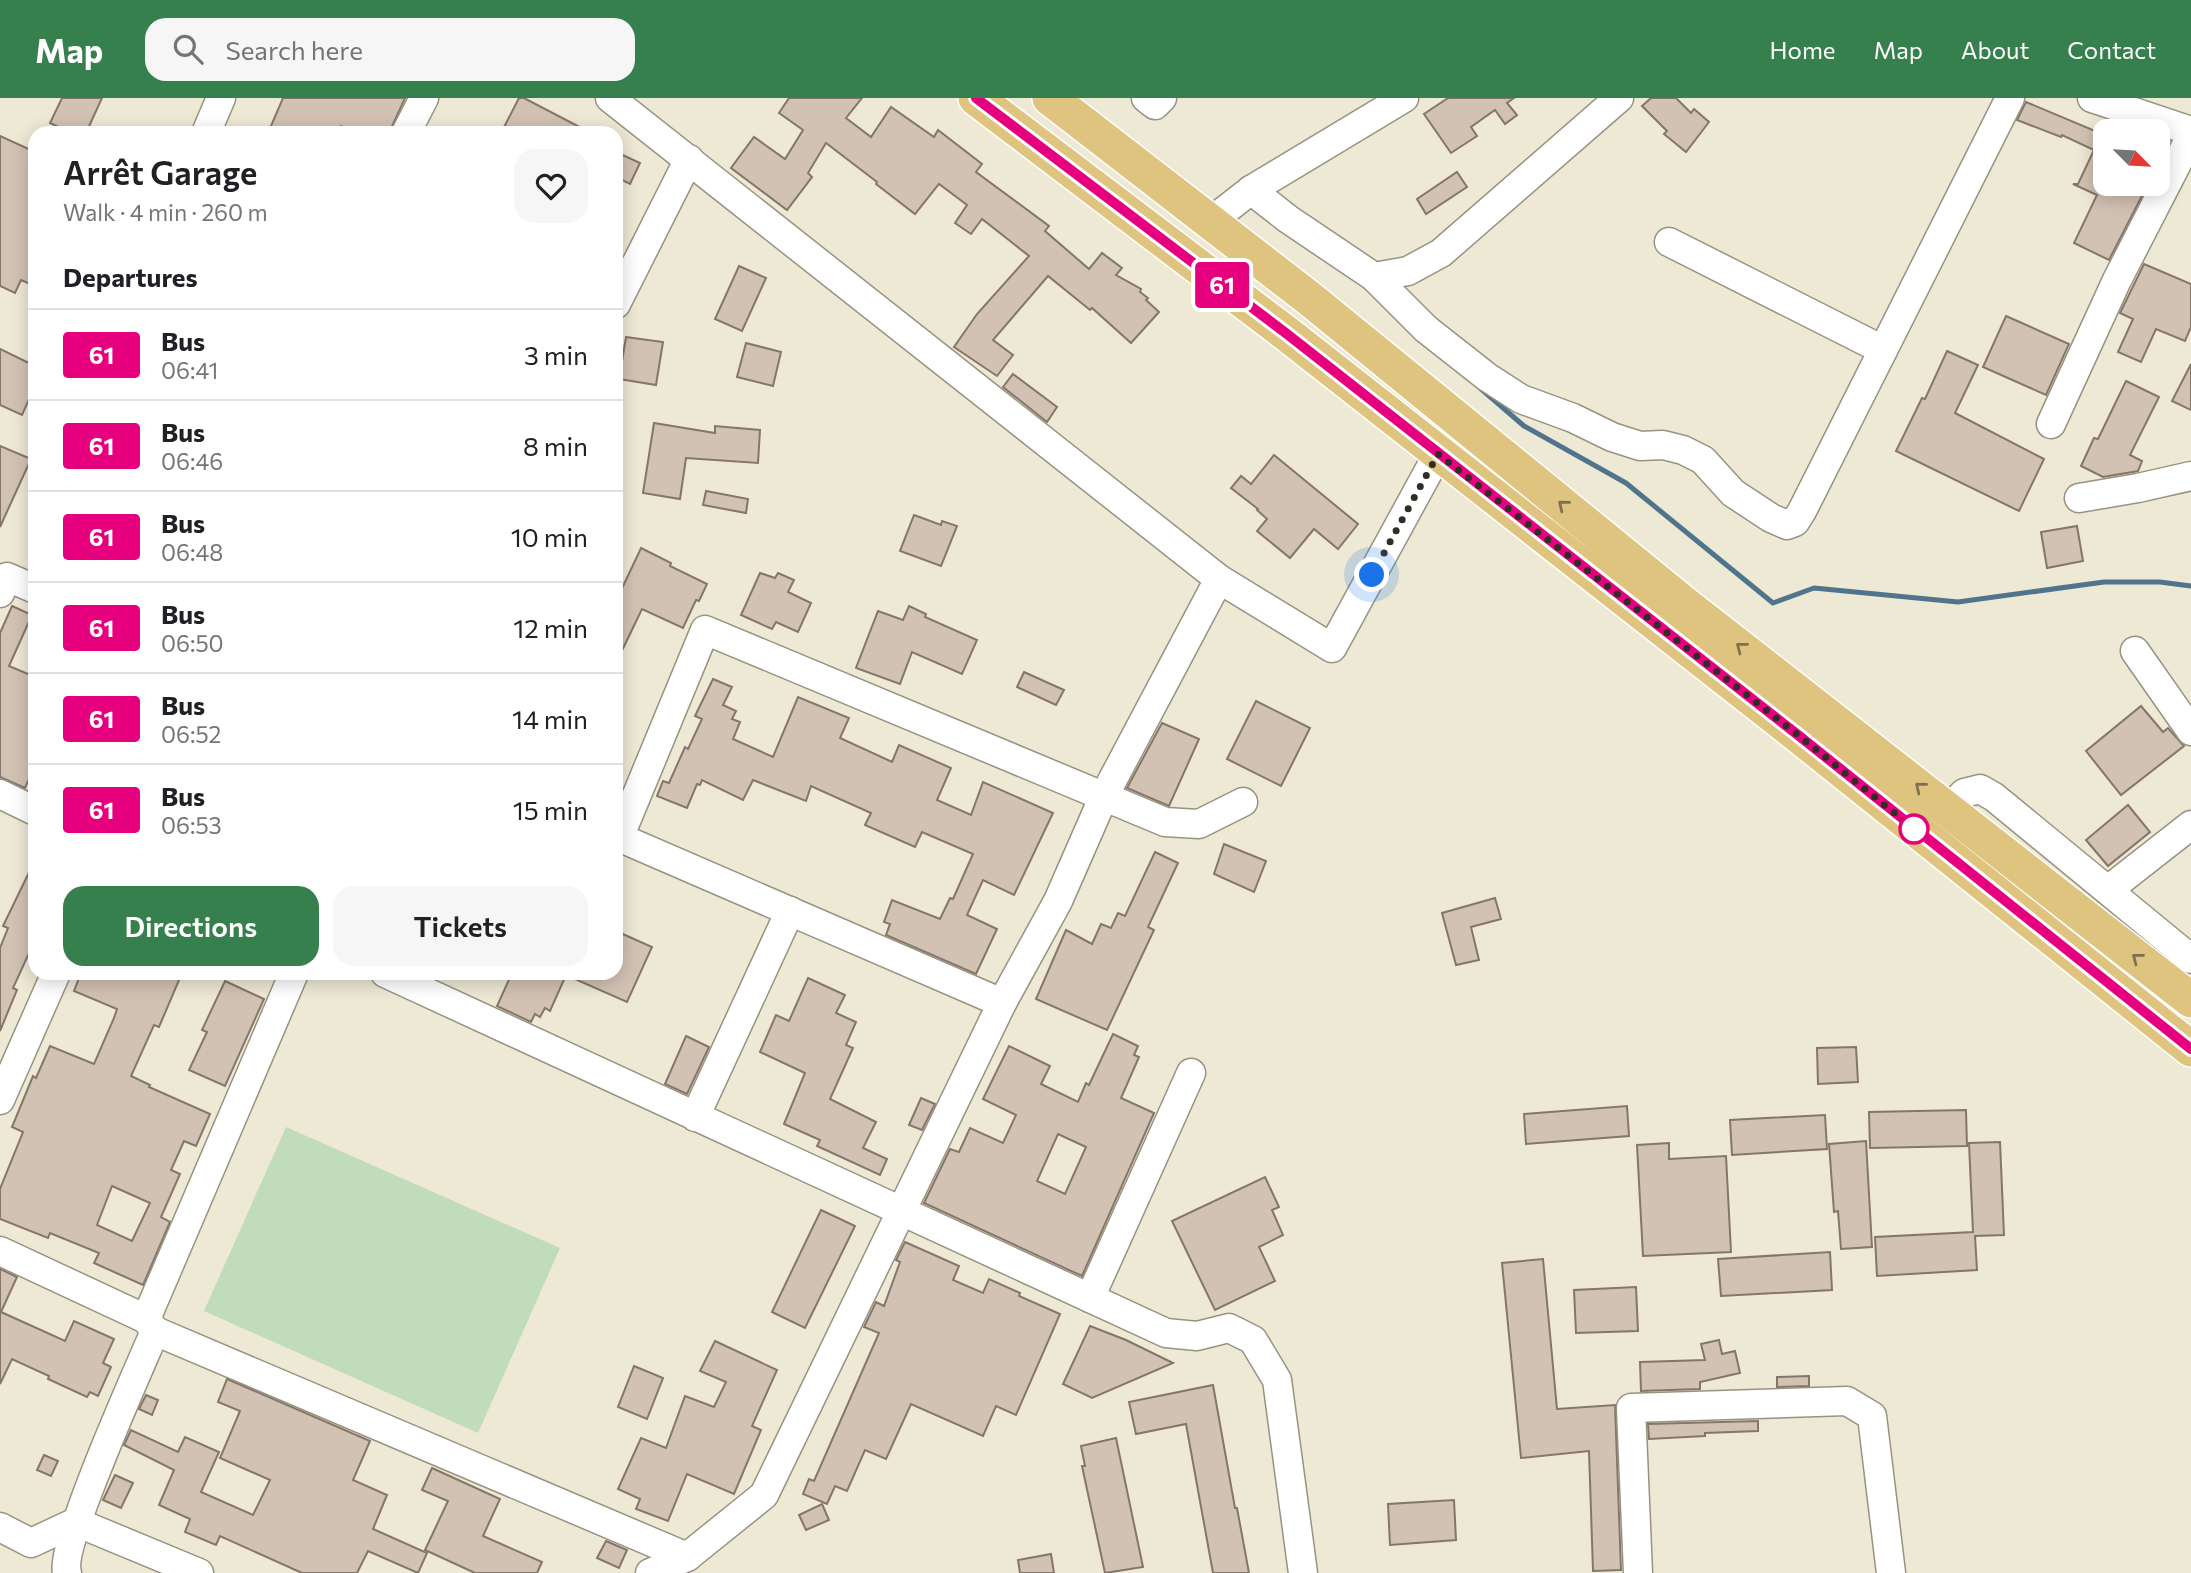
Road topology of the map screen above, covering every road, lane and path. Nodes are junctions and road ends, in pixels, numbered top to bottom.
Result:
1 (221, 98) edge
2 (424, 98) edge
3 (610, 98) edge
4 (976, 98) edge
5 (1050, 98) edge
6 (1146, 98) edge
7 (1163, 98) edge
8 (1404, 98) edge
9 (1619, 98) edge
10 (2010, 98) edge
11 (2092, 98) edge
12 (208, 126) edge
13 (410, 126) edge
14 (2191, 133) edge
15 (689, 159) junction
16 (1251, 190) junction
17 (1210, 222) junction
18 (1669, 242) dead end
19 (1374, 277) junction
20 (623, 290) edge
21 (1883, 350) junction
22 (2051, 424) dead end
23 (1438, 454) junction
24 (2191, 476) edge
25 (2079, 498) dead end
26 (1219, 579) junction
27 (2, 581) edge
28 (28, 587) edge
29 (2135, 651) dead end
30 (2191, 731) edge
31 (0, 794) edge
32 (1104, 796) junction
33 (1243, 802) dead end
34 (28, 808) edge
35 (1949, 809) junction
36 (623, 825) edge
37 (2191, 825) edge
38 (623, 839) edge
39 (2108, 890) junction
40 (790, 911) junction
41 (2191, 959) edge
42 (53, 980) edge
43 (291, 980) edge
44 (400, 980) edge
45 (2191, 1000) edge
46 (1002, 1003) junction
47 (2191, 1049) edge
48 (1191, 1073) dead end
49 (0, 1100) edge
50 (695, 1117) junction
51 (902, 1211) junction
52 (0, 1251) edge
53 (1090, 1298) junction
54 (151, 1325) junction
55 (76, 1522) junction
56 (0, 1527) edge
57 (687, 1558) junction
58 (67, 1573) edge
59 (199, 1573) edge
60 (650, 1573) edge
61 (1303, 1573) edge
62 (1638, 1573) edge
63 (1891, 1573) edge

1 - 12 street
2 - 13 street
3 - 15 street
4 - 23 main road
5 - 17 main road
6 - 7 street
8 - 16 street
9 - 19 street
10 - 21 street
11 - 14 street
14 - 22 street
15 - 20 street
15 - 26 street
16 - 17 street
16 - 19 street
35 -> 17 main road
18 - 21 street
19 - 21 street
23 - 26 street
23 - 47 main road
24 - 25 street
26 - 32 street
27 - 28 street
29 - 30 street
31 - 34 street
32 - 33 street
32 - 36 street
32 - 46 street
35 - 39 street
45 -> 35 main road
37 - 39 street
38 - 40 street
39 - 41 street
40 - 46 street
40 - 50 street
42 - 49 street
43 - 54 street
44 - 50 street
46 - 51 street
48 - 53 street
50 - 51 street
51 - 53 street
51 - 57 street
52 - 54 street
53 - 61 street
54 - 55 street
54 - 57 street
55 - 56 street
55 - 58 street
55 - 59 street
57 - 60 street
62 - 63 street

